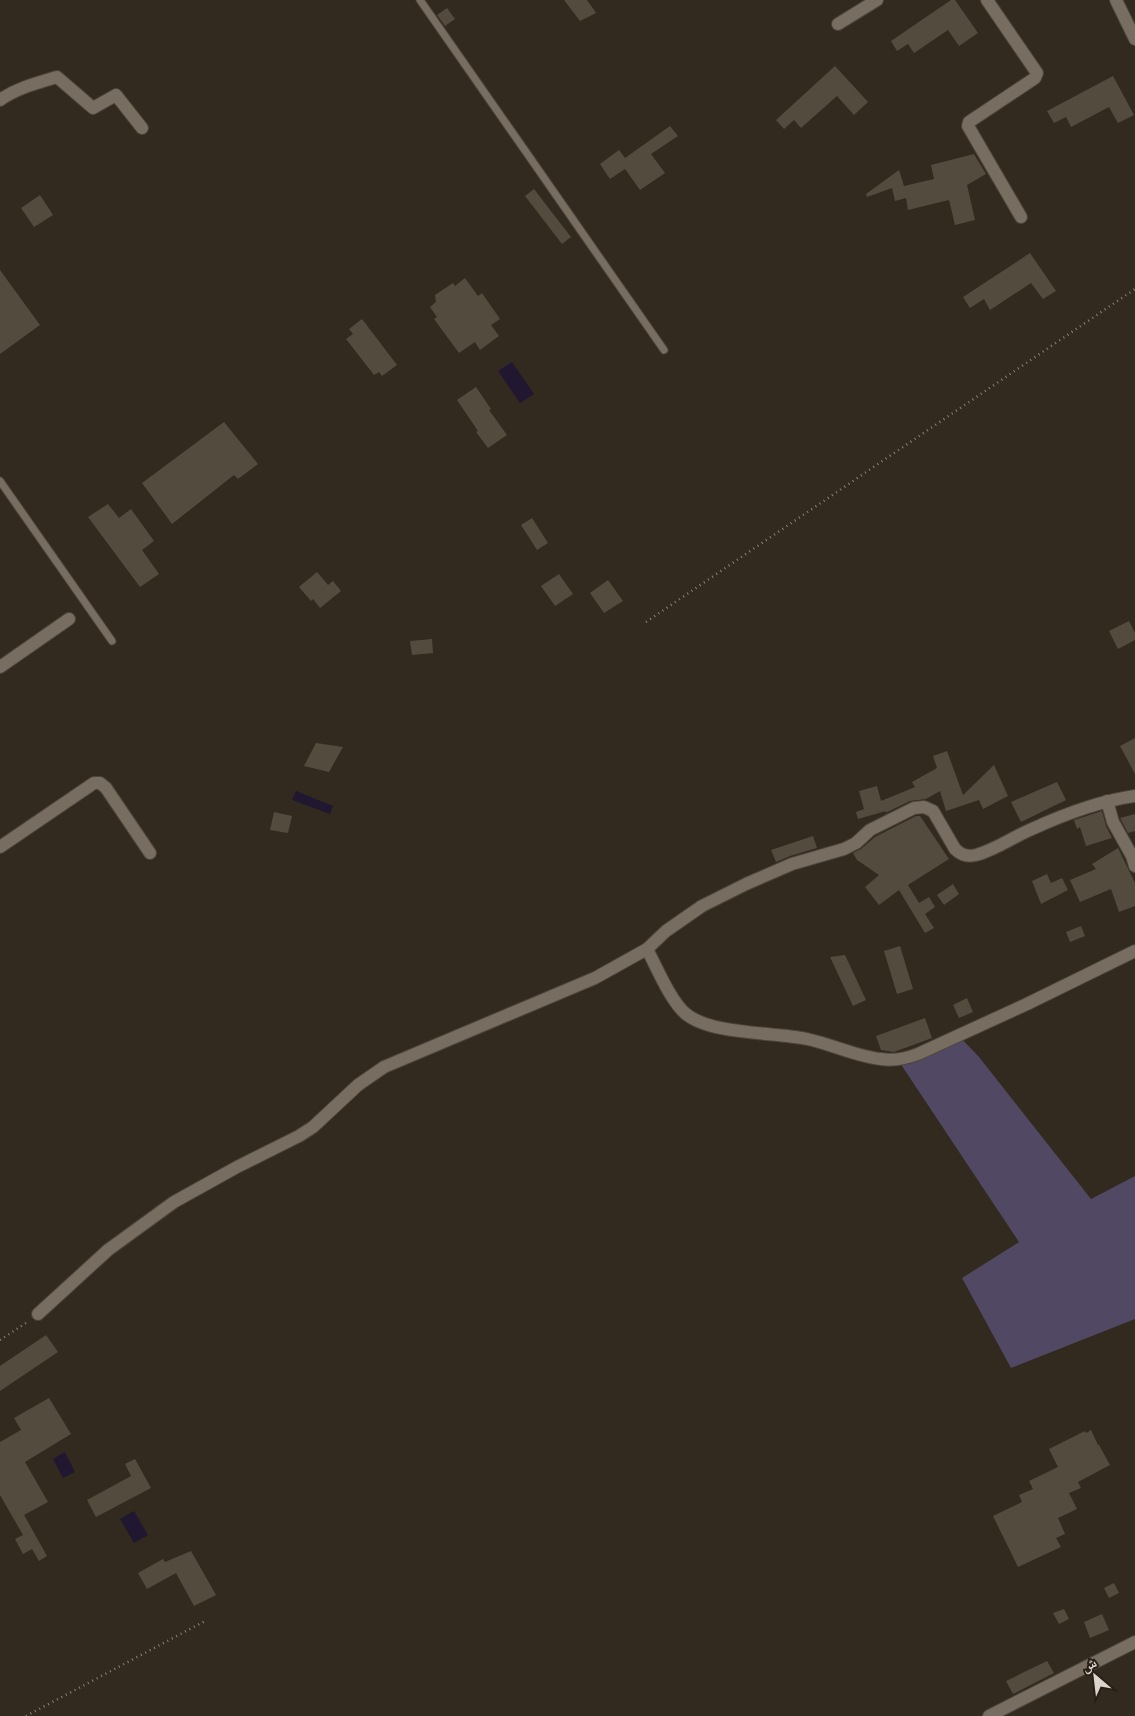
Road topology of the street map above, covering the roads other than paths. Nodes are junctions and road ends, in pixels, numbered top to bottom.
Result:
1 (420, 0) edge
2 (877, 0) edge
3 (987, 0) edge
4 (1116, 0) edge
5 (838, 24) dead end
6 (1135, 39) edge
7 (0, 100) edge
8 (142, 128) dead end
9 (1021, 217) dead end
10 (664, 350) dead end
11 (0, 481) edge
12 (69, 619) dead end
13 (112, 641) dead end
14 (0, 667) edge
15 (1135, 796) edge
16 (1108, 801) junction
17 (0, 847) edge
18 (150, 853) dead end
19 (1135, 866) edge
20 (647, 949) junction
21 (1135, 951) edge
22 (38, 1314) road end
23 (1135, 1642) edge
24 (989, 1716) edge

1 - 10 lane
2 - 5 street
3 - 9 street
4 - 6 street
7 - 8 street
11 - 13 lane
12 - 14 street
15 - 16 street
16 - 19 street
16 - 20 street
17 - 18 street
20 - 21 street
20 - 22 street
23 - 24 street

